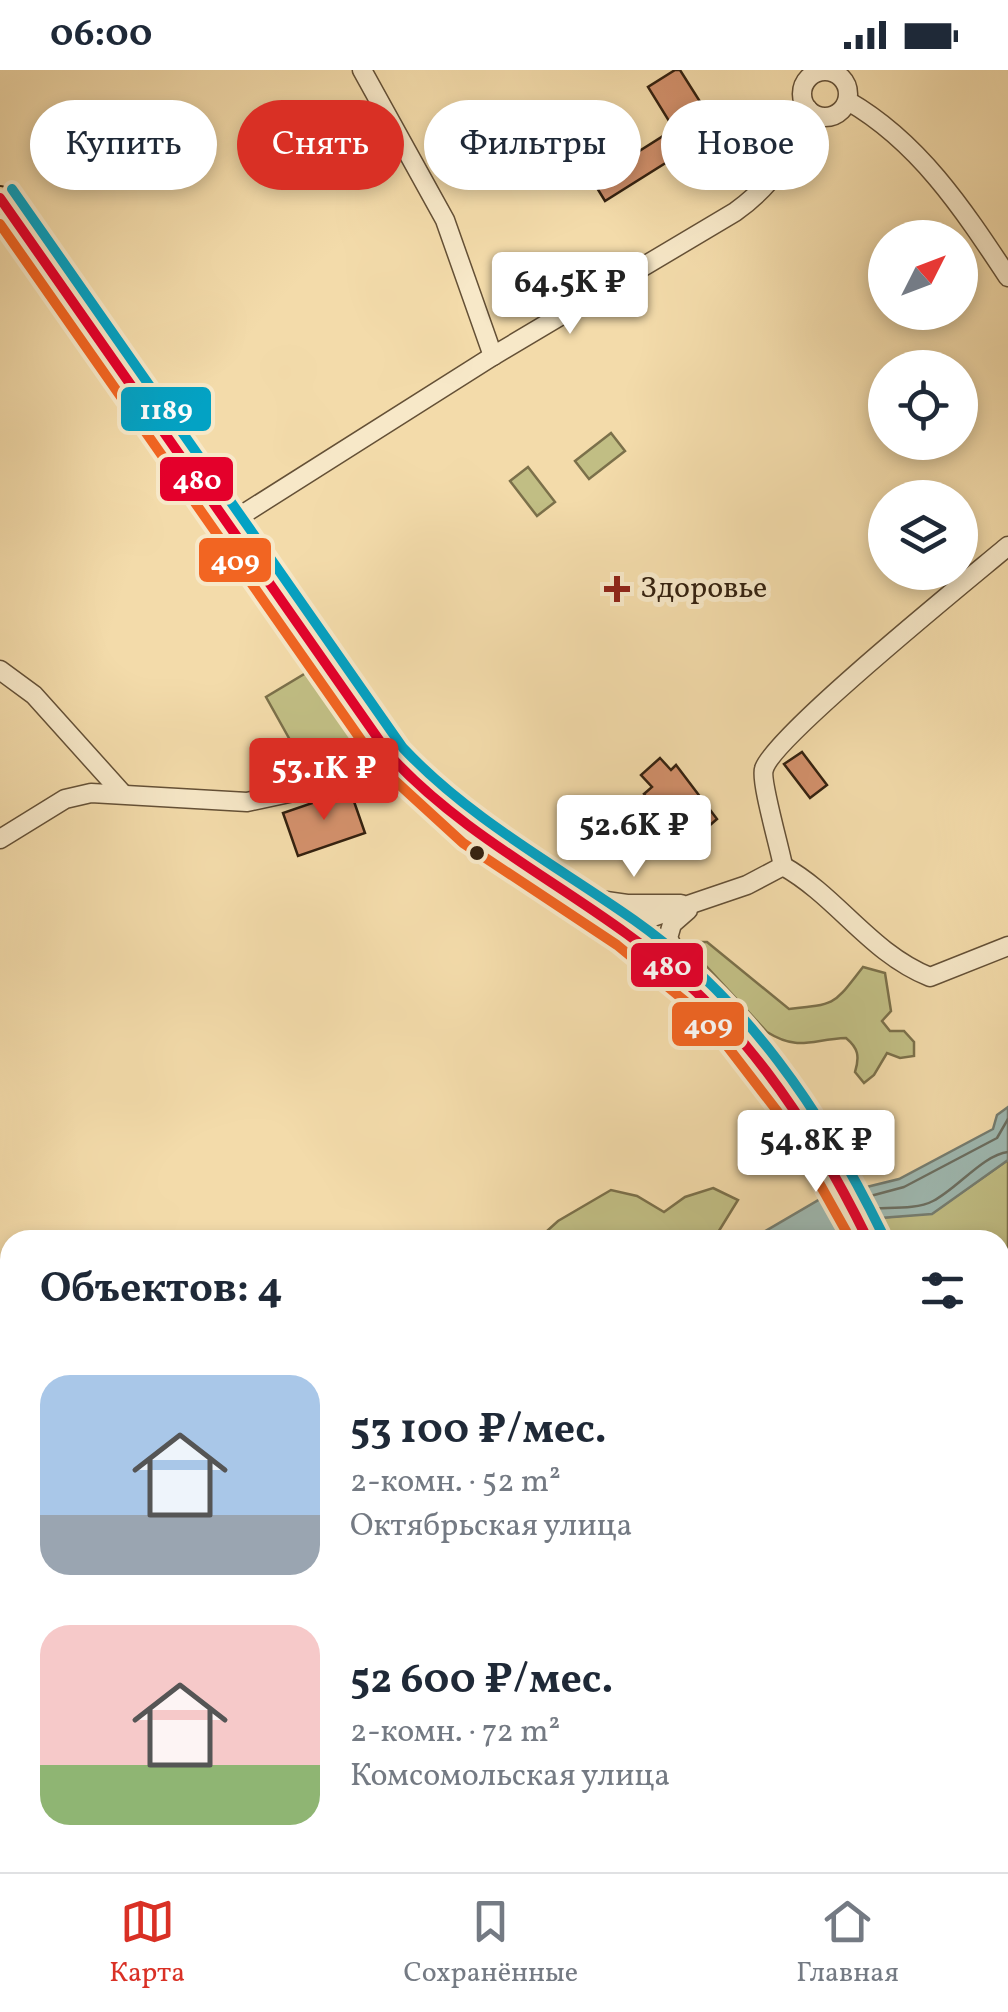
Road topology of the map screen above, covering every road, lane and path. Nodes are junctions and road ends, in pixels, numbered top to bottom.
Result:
1 (362, 70) edge
2 (836, 71) edge
3 (805, 74) edge
4 (805, 100) edge
5 (848, 102) junction
6 (829, 117) edge
7 (763, 190) edge
8 (0, 198) edge
9 (1008, 276) edge
10 (493, 356) junction
11 (226, 525) junction
12 (1008, 546) edge
13 (0, 670) edge
14 (391, 756) junction
15 (123, 794) junction
16 (0, 840) edge
17 (783, 866) junction
18 (566, 894) junction
19 (697, 904) junction
20 (630, 936) junction
21 (1008, 946) edge
22 (702, 996) junction
23 (863, 1230) edge

1 - 10 street
2 - 3 street
2 - 5 street
3 - 4 street
5 - 6 street
5 - 9 street
7 - 10 street
8 - 11 main road
10 - 11 street
11 - 14 main road
12 - 17 street
13 - 15 street
14 - 15 street
14 - 18 main road
15 - 16 street
17 - 19 street
17 - 21 street
18 - 19 street
18 - 20 main road
19 - 20 street
19 - 22 street
20 - 22 main road
22 - 23 main road

